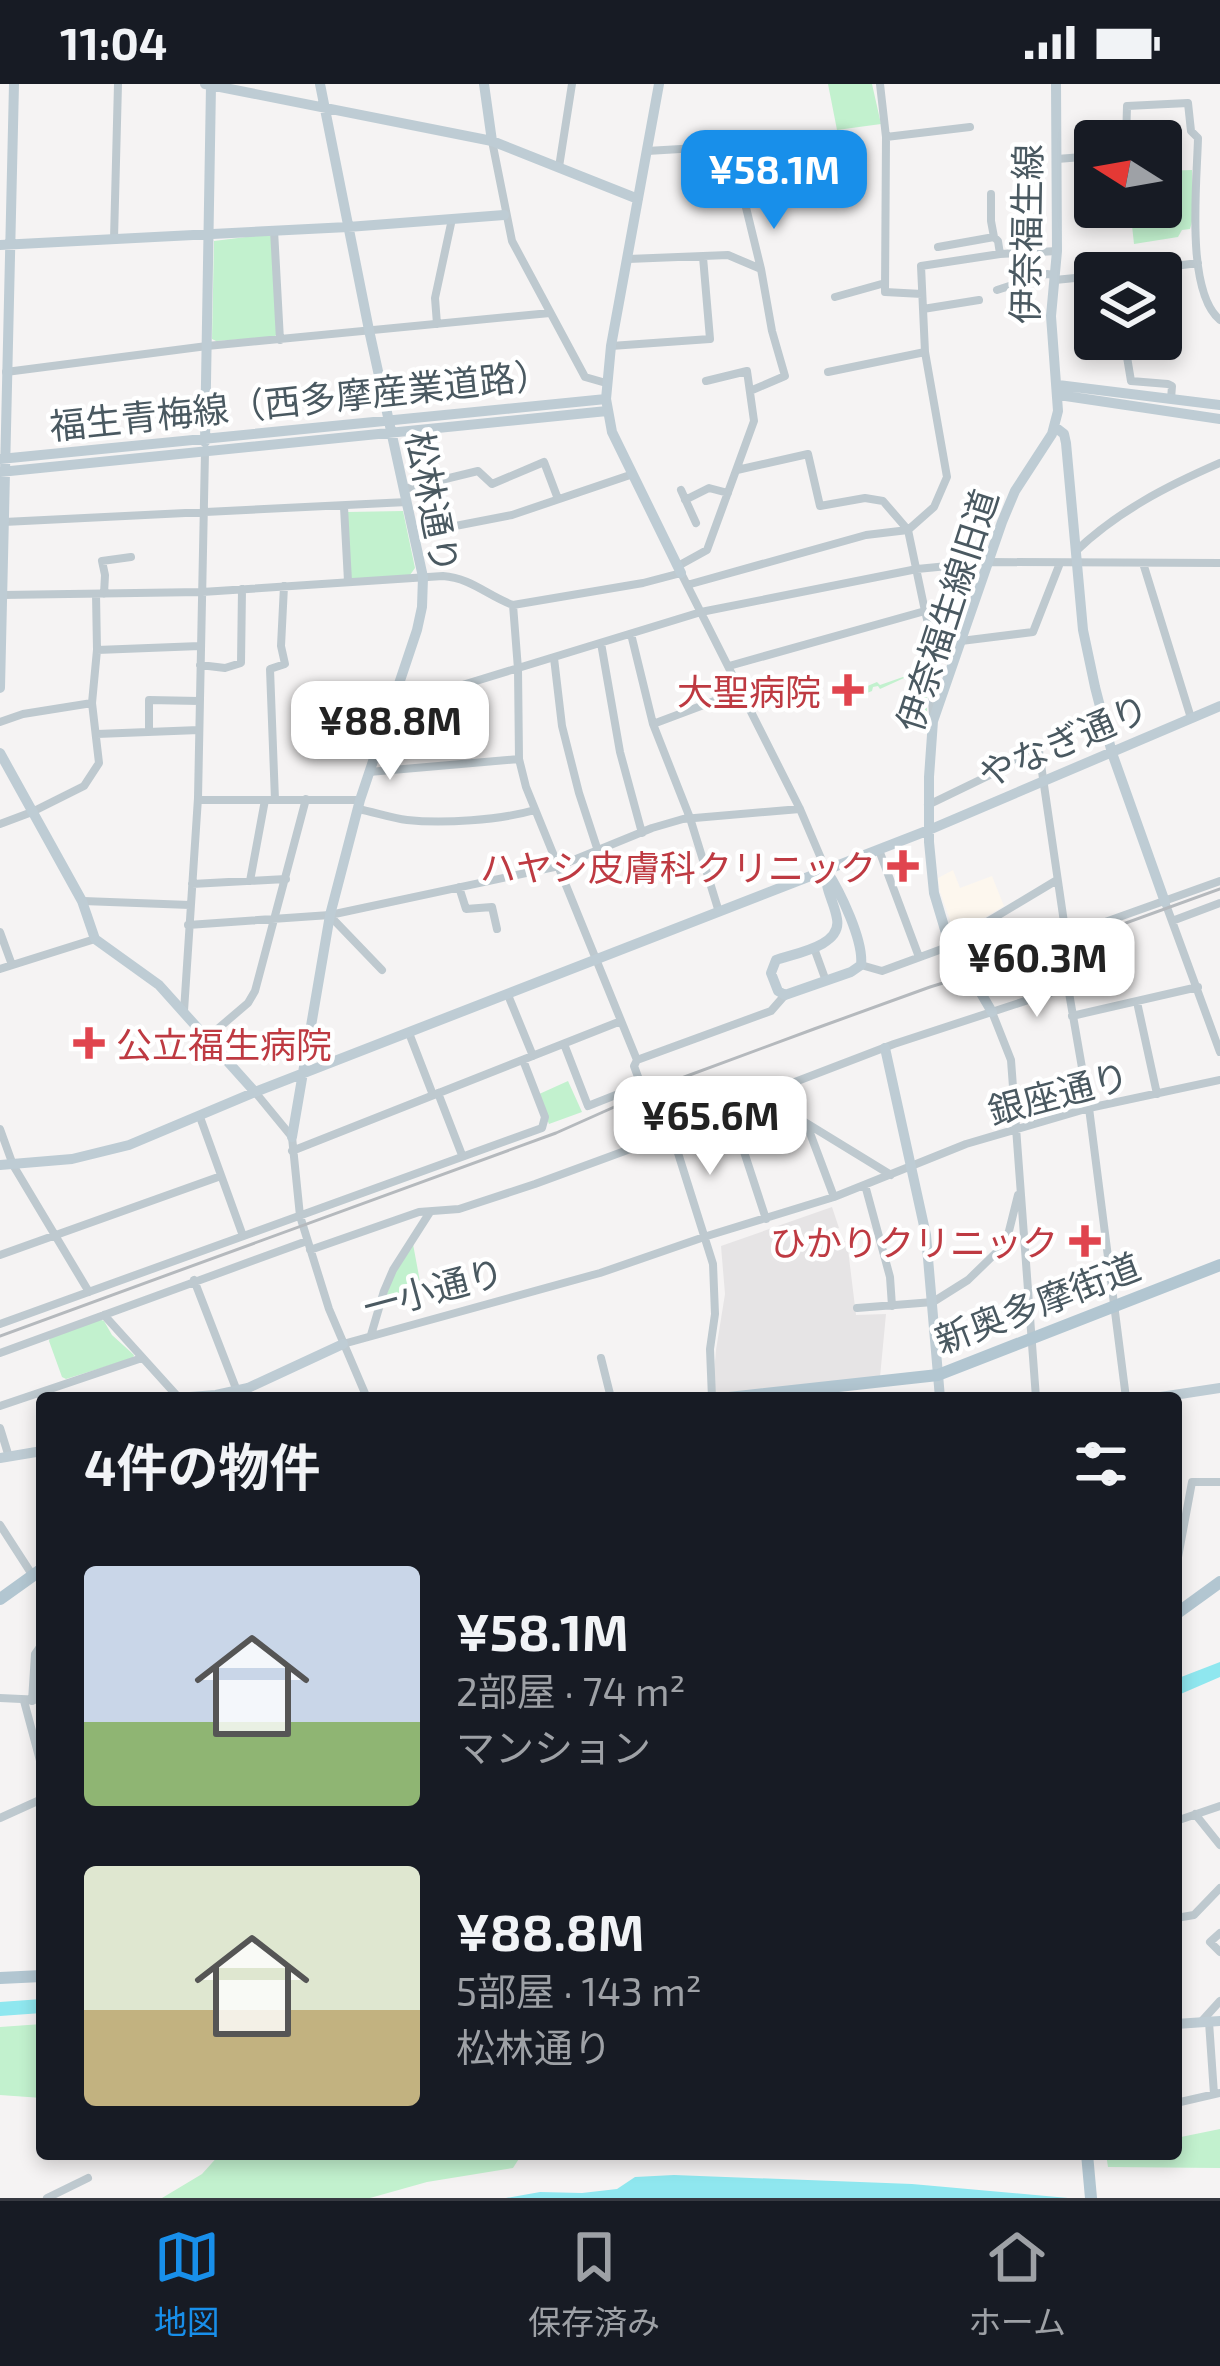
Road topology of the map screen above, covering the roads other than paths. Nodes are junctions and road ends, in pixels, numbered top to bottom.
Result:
1 (14, 84) edge
2 (118, 84) edge
3 (208, 84) edge
4 (320, 84) edge
5 (484, 84) edge
6 (572, 84) edge
7 (659, 84) edge
8 (880, 84) edge
9 (1056, 84) edge
10 (325, 107) junction
11 (1127, 120) edge
12 (970, 127) dead end
13 (886, 137) junction
14 (492, 141) junction
15 (646, 151) junction
16 (1074, 158) edge
17 (1057, 159) junction
18 (559, 167) junction
19 (992, 194) dead end
20 (638, 199) junction
21 (504, 215) junction
22 (452, 218) junction
23 (348, 227) junction
24 (274, 230) junction
25 (209, 235) junction
26 (994, 237) junction
27 (114, 238) junction
28 (5, 245) edge
29 (938, 247) dead end
30 (1057, 251) junction
31 (1000, 254) junction
32 (703, 257) junction
33 (626, 259) junction
34 (1198, 263) junction
35 (1182, 265) edge
36 (761, 269) junction
37 (1055, 277) junction
38 (1074, 277) edge
39 (885, 283) junction
40 (997, 290) dead end
41 (922, 294) junction
42 (835, 297) dead end
43 (979, 300) dead end
44 (923, 309) junction
45 (550, 313) junction
46 (1220, 320) edge
47 (437, 324) junction
48 (369, 330) junction
49 (280, 340) junction
50 (207, 346) junction
51 (611, 346) junction
52 (925, 352) junction
53 (1127, 360) edge
54 (6, 372) junction
55 (828, 372) dead end
56 (706, 381) dead end
57 (605, 383) junction
58 (750, 391) junction
59 (1059, 394) junction
60 (1171, 399) junction
61 (606, 405) junction
62 (1220, 405) edge
63 (1220, 419) edge
64 (390, 427) junction
65 (1055, 427) junction
66 (205, 446) junction
67 (1220, 463) edge
68 (2, 465) edge
69 (736, 470) junction
70 (633, 474) junction
71 (404, 488) junction
72 (728, 493) junction
73 (558, 500) junction
74 (407, 502) junction
75 (344, 507) junction
76 (205, 514) junction
77 (3, 522) junction
78 (696, 523) dead end
79 (908, 530) junction
80 (414, 534) junction
81 (131, 557) dead end
82 (1075, 557) junction
83 (989, 562) junction
84 (1060, 563) junction
85 (1143, 563) junction
86 (1220, 563) edge
87 (916, 569) junction
88 (682, 574) junction
89 (423, 578) junction
90 (348, 581) junction
91 (284, 586) junction
92 (242, 589) junction
93 (202, 592) junction
94 (100, 594) junction
95 (2, 595) edge
96 (513, 604) junction
97 (926, 611) junction
98 (701, 612) junction
99 (631, 634) junction
100 (961, 640) junction
101 (601, 643) junction
102 (200, 646) junction
103 (97, 650) junction
104 (554, 658) junction
105 (200, 665) junction
106 (729, 666) junction
107 (518, 669) junction
108 (0, 688) edge
109 (741, 691) junction
110 (200, 700) junction
111 (92, 703) junction
112 (1220, 706) edge
113 (391, 707) junction
114 (1190, 718) junction
115 (933, 721) junction
116 (0, 722) edge
117 (653, 724) junction
118 (149, 730) junction
119 (200, 730) junction
120 (97, 734) junction
121 (0, 753) edge
122 (1112, 753) junction
123 (519, 759) junction
124 (369, 772) junction
125 (1044, 781) junction
126 (306, 799) junction
127 (198, 800) junction
128 (270, 800) junction
129 (359, 805) junction
130 (928, 805) junction
131 (800, 809) junction
132 (535, 810) junction
133 (32, 812) junction
134 (690, 818) junction
135 (0, 824) edge
136 (929, 830) junction
137 (642, 832) junction
138 (879, 850) junction
139 (598, 851) junction
140 (559, 866) junction
141 (826, 870) junction
142 (286, 879) junction
143 (250, 880) junction
144 (1057, 880) junction
145 (1220, 881) edge
146 (192, 884) junction
147 (459, 887) junction
148 (82, 902) junction
149 (1165, 902) junction
150 (1220, 902) edge
151 (190, 905) junction
152 (719, 912) junction
153 (329, 916) junction
154 (277, 918) junction
155 (1172, 921) junction
156 (188, 925) junction
157 (497, 929) dead end
158 (0, 932) edge
159 (95, 938) junction
160 (953, 943) junction
161 (813, 947) junction
162 (919, 957) junction
163 (597, 959) junction
164 (12, 965) junction
165 (861, 965) junction
166 (0, 970) edge
167 (382, 970) dead end
168 (826, 981) junction
169 (1198, 987) junction
170 (785, 994) junction
171 (508, 995) junction
172 (1137, 1001) junction
173 (184, 1011) junction
174 (992, 1012) junction
175 (1072, 1016) junction
176 (621, 1021) junction
177 (409, 1033) junction
178 (207, 1038) junction
179 (564, 1044) junction
180 (885, 1048) junction
181 (1220, 1052) edge
182 (528, 1058) junction
183 (637, 1060) junction
184 (304, 1074) junction
185 (1220, 1080) edge
186 (255, 1092) junction
187 (435, 1094) junction
188 (1156, 1094) junction
189 (761, 1095) junction
190 (1089, 1108) junction
191 (731, 1112) junction
192 (200, 1117) junction
193 (807, 1124) junction
194 (0, 1129) edge
195 (1018, 1129) junction
196 (672, 1134) junction
197 (292, 1144) junction
198 (462, 1155) junction
199 (6, 1165) edge
200 (912, 1166) junction
201 (891, 1175) junction
202 (221, 1176) junction
203 (865, 1185) junction
204 (1020, 1190) junction
205 (834, 1197) junction
206 (430, 1212) junction
207 (299, 1216) junction
208 (766, 1219) junction
209 (1023, 1230) junction
210 (1010, 1231) junction
211 (243, 1236) junction
212 (706, 1236) junction
213 (56, 1237) junction
214 (308, 1245) junction
215 (0, 1255) edge
216 (1220, 1264) edge
217 (194, 1280) junction
218 (89, 1292) junction
219 (933, 1302) junction
220 (1114, 1305) junction
221 (892, 1306) junction
222 (856, 1308) dead end
223 (104, 1315) junction
224 (0, 1324) edge
225 (371, 1336) junction
226 (1031, 1338) junction
227 (343, 1344) junction
228 (0, 1353) edge
229 (142, 1358) junction
230 (601, 1358) dead end
231 (938, 1375) junction
232 (1220, 1388) edge
233 (237, 1391) junction
234 (41, 1392) edge
235 (173, 1392) edge
236 (233, 1392) edge
237 (364, 1392) edge
238 (610, 1392) edge
239 (712, 1392) edge
240 (833, 1392) edge
241 (939, 1392) edge
242 (1036, 1392) edge
243 (1125, 1392) edge
244 (36, 1394) edge
245 (1182, 1394) edge
246 (0, 1406) edge
247 (0, 1428) edge
248 (36, 1452) edge
249 (5, 1457) edge
250 (1220, 1482) edge
251 (1182, 1524) edge
252 (0, 1525) edge
253 (36, 1570) edge
254 (36, 1573) edge
255 (1220, 1582) edge
256 (0, 1599) edge
257 (1182, 1609) edge
258 (36, 1653) edge
259 (0, 1698) edge
260 (32, 1700) edge
261 (36, 1802) edge
262 (1220, 1807) edge
263 (1195, 1814) junction
264 (0, 1818) edge
265 (1182, 1819) edge
266 (1220, 1844) edge
267 (1220, 1888) edge
268 (1182, 1917) edge
269 (1220, 1933) edge
270 (1220, 1952) edge
271 (36, 1976) edge
272 (0, 1978) edge
273 (1220, 2001) edge
274 (1210, 2022) edge
275 (1217, 2093) edge
276 (1182, 2102) edge
277 (1087, 2160) edge
278 (88, 2178) dead end
279 (47, 2198) edge
280 (1091, 2198) edge

1 - 28 street
2 - 27 street
3 - 10 street
3 - 25 street
4 - 10 street, 松林通り
5 - 14 street
6 - 18 street
7 - 15 street
8 - 13 street
9 - 17 street, 伊奈福生線
10 - 14 street
10 - 23 street, 松林通り
11 - 34 street
12 - 13 street
13 - 39 street
14 - 18 street
14 - 21 street
15 - 20 street
15 - 36 street
16 - 17 street
17 - 30 street, 伊奈福生線
18 - 20 street
19 - 26 street
20 - 33 street
21 - 22 street
21 - 45 street
22 - 23 street
22 - 47 street
23 - 24 street
23 - 48 street, 松林通り
24 - 25 street
24 - 49 street
25 - 27 street
25 - 50 street
26 - 29 street
26 - 31 street
27 - 28 street
28 - 54 street
30 - 31 street
30 - 37 street, 伊奈福生線
31 - 41 street
32 - 33 street
32 - 36 street
32 - 51 street
33 - 51 street
34 - 35 street
34 - 46 street
36 - 58 street
37 - 38 street
37 - 40 street
37 - 59 street, 伊奈福生線
39 - 41 street
39 - 42 street
41 - 44 street
43 - 44 street
44 - 52 street
45 - 47 street
45 - 57 street
47 - 48 street
48 - 49 street
48 - 64 street, 松林通り
49 - 50 street
50 - 54 street
50 - 66 street
51 - 57 street
52 - 55 street
52 - 79 street
53 - 60 street
54 - 68 street
56 - 58 street
57 - 61 street
58 - 69 street
59 - 60 street
59 - 63 street
59 - 65 street, 伊奈福生線旧道
60 - 62 street
61 - 64 street
61 - 70 street
64 - 66 street, 福生青梅線（西多摩産業道路）
64 - 66 street, 福生青梅線（西多摩産業道路）
64 - 71 street, 松林通り
65 - 82 street
65 - 83 street, 伊奈福生線旧道
66 - 68 street, 福生青梅線（西多摩産業道路）
66 - 76 street
67 - 82 street
68 - 77 street
69 - 72 street
69 - 79 street
70 - 73 street
70 - 88 street
71 - 73 street
71 - 74 street, 松林通り
72 - 78 street
72 - 88 street
73 - 80 street
74 - 75 street
74 - 80 street, 松林通り
75 - 76 street
75 - 90 street
76 - 77 street
76 - 93 street
77 - 95 street
79 - 87 street
79 - 88 street
80 - 89 street, 松林通り
81 - 94 street
82 - 84 street
82 - 85 street
82 - 122 street
83 - 84 street
83 - 87 street
83 - 100 street, 伊奈福生線旧道
84 - 100 street
85 - 86 street
85 - 114 street
87 - 97 street
87 - 98 street
88 - 96 street
88 - 98 street
89 - 90 street
89 - 96 street
89 - 113 street, 松林通り
90 - 91 street
91 - 92 street
91 - 128 street
92 - 93 street
92 - 105 street
93 - 94 street
93 - 102 street
94 - 95 street
94 - 103 street
95 - 108 street
96 - 107 street
97 - 106 street
97 - 115 street
98 - 99 street
98 - 106 street
99 - 101 street
99 - 117 street
100 - 115 street, 伊奈福生線旧道
101 - 104 street
101 - 137 street
102 - 103 street
102 - 105 street
103 - 111 street
104 - 107 street
104 - 139 street
105 - 110 street
106 - 109 street
107 - 113 street
107 - 123 street
109 - 117 street
109 - 131 street
110 - 118 street
110 - 119 street
111 - 116 street
111 - 120 street
112 - 114 street, やなぎ通り
113 - 124 street, 松林通り
114 - 122 street, やなぎ通り
115 - 130 street, 伊奈福生線旧道
117 - 134 street
118 - 119 street
118 - 120 street
119 - 127 street
120 - 133 street
121 - 133 street
122 - 125 street, やなぎ通り
122 - 149 street
123 - 124 street
123 - 132 street
124 - 129 street, 松林通り
125 - 130 street
125 - 136 street, やなぎ通り
125 - 144 street
126 - 128 street
126 - 129 street
126 - 142 street
127 - 128 street
127 - 146 street
128 - 143 street
129 - 132 street
129 - 153 street, 松林通り
130 - 136 street, 伊奈福生線旧道
131 - 134 street
131 - 141 street
132 - 140 street
133 - 135 street
133 - 148 street
134 - 137 street
134 - 152 street
136 - 138 street, やなぎ通り
136 - 160 street, 伊奈福生線旧道
137 - 139 street
138 - 141 street, やなぎ通り
138 - 162 street
139 - 140 street
140 - 147 street
140 - 163 street
141 - 152 street, やなぎ通り
141 - 161 street
141 - 165 street
142 - 143 street
142 - 154 street
143 - 146 street
144 - 149 street
144 - 160 street
145 - 149 street
146 - 151 street
147 - 153 street
147 - 157 street
148 - 151 street
148 - 159 street
149 - 155 street
150 - 155 street
151 - 156 street
152 - 163 street, やなぎ通り
153 - 154 street
153 - 167 street
153 - 184 street, 松林通り
154 - 156 street
154 - 178 street
155 - 169 street
156 - 173 street
158 - 164 street
159 - 164 street
159 - 173 street
160 - 162 street
160 - 174 street, 伊奈福生線旧道
161 - 168 street
161 - 170 street
162 - 165 street
163 - 171 street, やなぎ通り
163 - 176 street
164 - 166 street
165 - 168 street
168 - 170 street
169 - 172 street
169 - 181 street
170 - 183 street
171 - 177 street, やなぎ通り
171 - 182 street
172 - 175 street
172 - 188 street
173 - 178 street
174 - 175 street
174 - 180 street
174 - 195 street
175 - 190 street
176 - 179 street
176 - 183 street
177 - 184 street, やなぎ通り
177 - 187 street
178 - 186 street
179 - 182 street
179 - 183 street
180 - 189 street
180 - 200 street
182 - 187 street
182 - 198 street
184 - 186 street, やなぎ通り
184 - 197 street, 松林通り
185 - 188 street, 銀座通り
186 - 192 street, やなぎ通り
186 - 197 street
187 - 197 street
187 - 198 street
188 - 190 street, 銀座通り
189 - 191 street
189 - 193 street
190 - 195 street, 銀座通り
190 - 220 street
191 - 196 street
191 - 208 street
192 - 199 street, やなぎ通り
192 - 202 street
193 - 201 street
193 - 205 street
194 - 199 street
195 - 200 street, 銀座通り
195 - 204 street
196 - 206 street
196 - 212 street
197 - 207 street
198 - 207 street
199 - 213 street
200 - 201 street, 銀座通り
200 - 219 street
201 - 203 street, 銀座通り
202 - 211 street
202 - 213 street
203 - 205 street, 銀座通り
203 - 221 street
204 - 209 street
204 - 210 street
205 - 208 street, 一小通り
206 - 214 street
206 - 225 street
207 - 211 street
207 - 214 street
208 - 212 street, 一小通り
209 - 210 street
209 - 226 street
210 - 219 street
211 - 218 street
212 - 225 street, 一小通り
212 - 239 street
213 - 215 street
213 - 218 street
214 - 217 street
214 - 227 street
216 - 220 main road, 新奥多摩街道
217 - 223 street
217 - 233 street
218 - 224 street
219 - 221 street
219 - 231 street
220 - 226 main road, 新奥多摩街道
220 - 243 street
221 - 222 street
223 - 228 street
223 - 229 street
225 - 227 street, 一小通り
226 - 231 main road, 新奥多摩街道
226 - 242 street
227 - 233 street, 一小通り
227 - 237 street
229 - 234 street
229 - 235 street
230 - 238 street
231 - 240 main road, 新奥多摩街道
231 - 241 street
232 - 245 street
233 - 236 street, 一小通り
244 - 246 street
247 - 249 street
248 - 249 street
250 - 251 street
252 - 253 street
254 - 256 main road
255 - 257 main road
258 - 260 street
259 - 260 street
261 - 264 street
262 - 263 street
263 - 265 street
263 - 266 street
267 - 268 street
269 - 270 street
271 - 272 main road
273 - 274 street
274 - 275 street
275 - 276 street
277 - 280 main road
278 - 279 street

